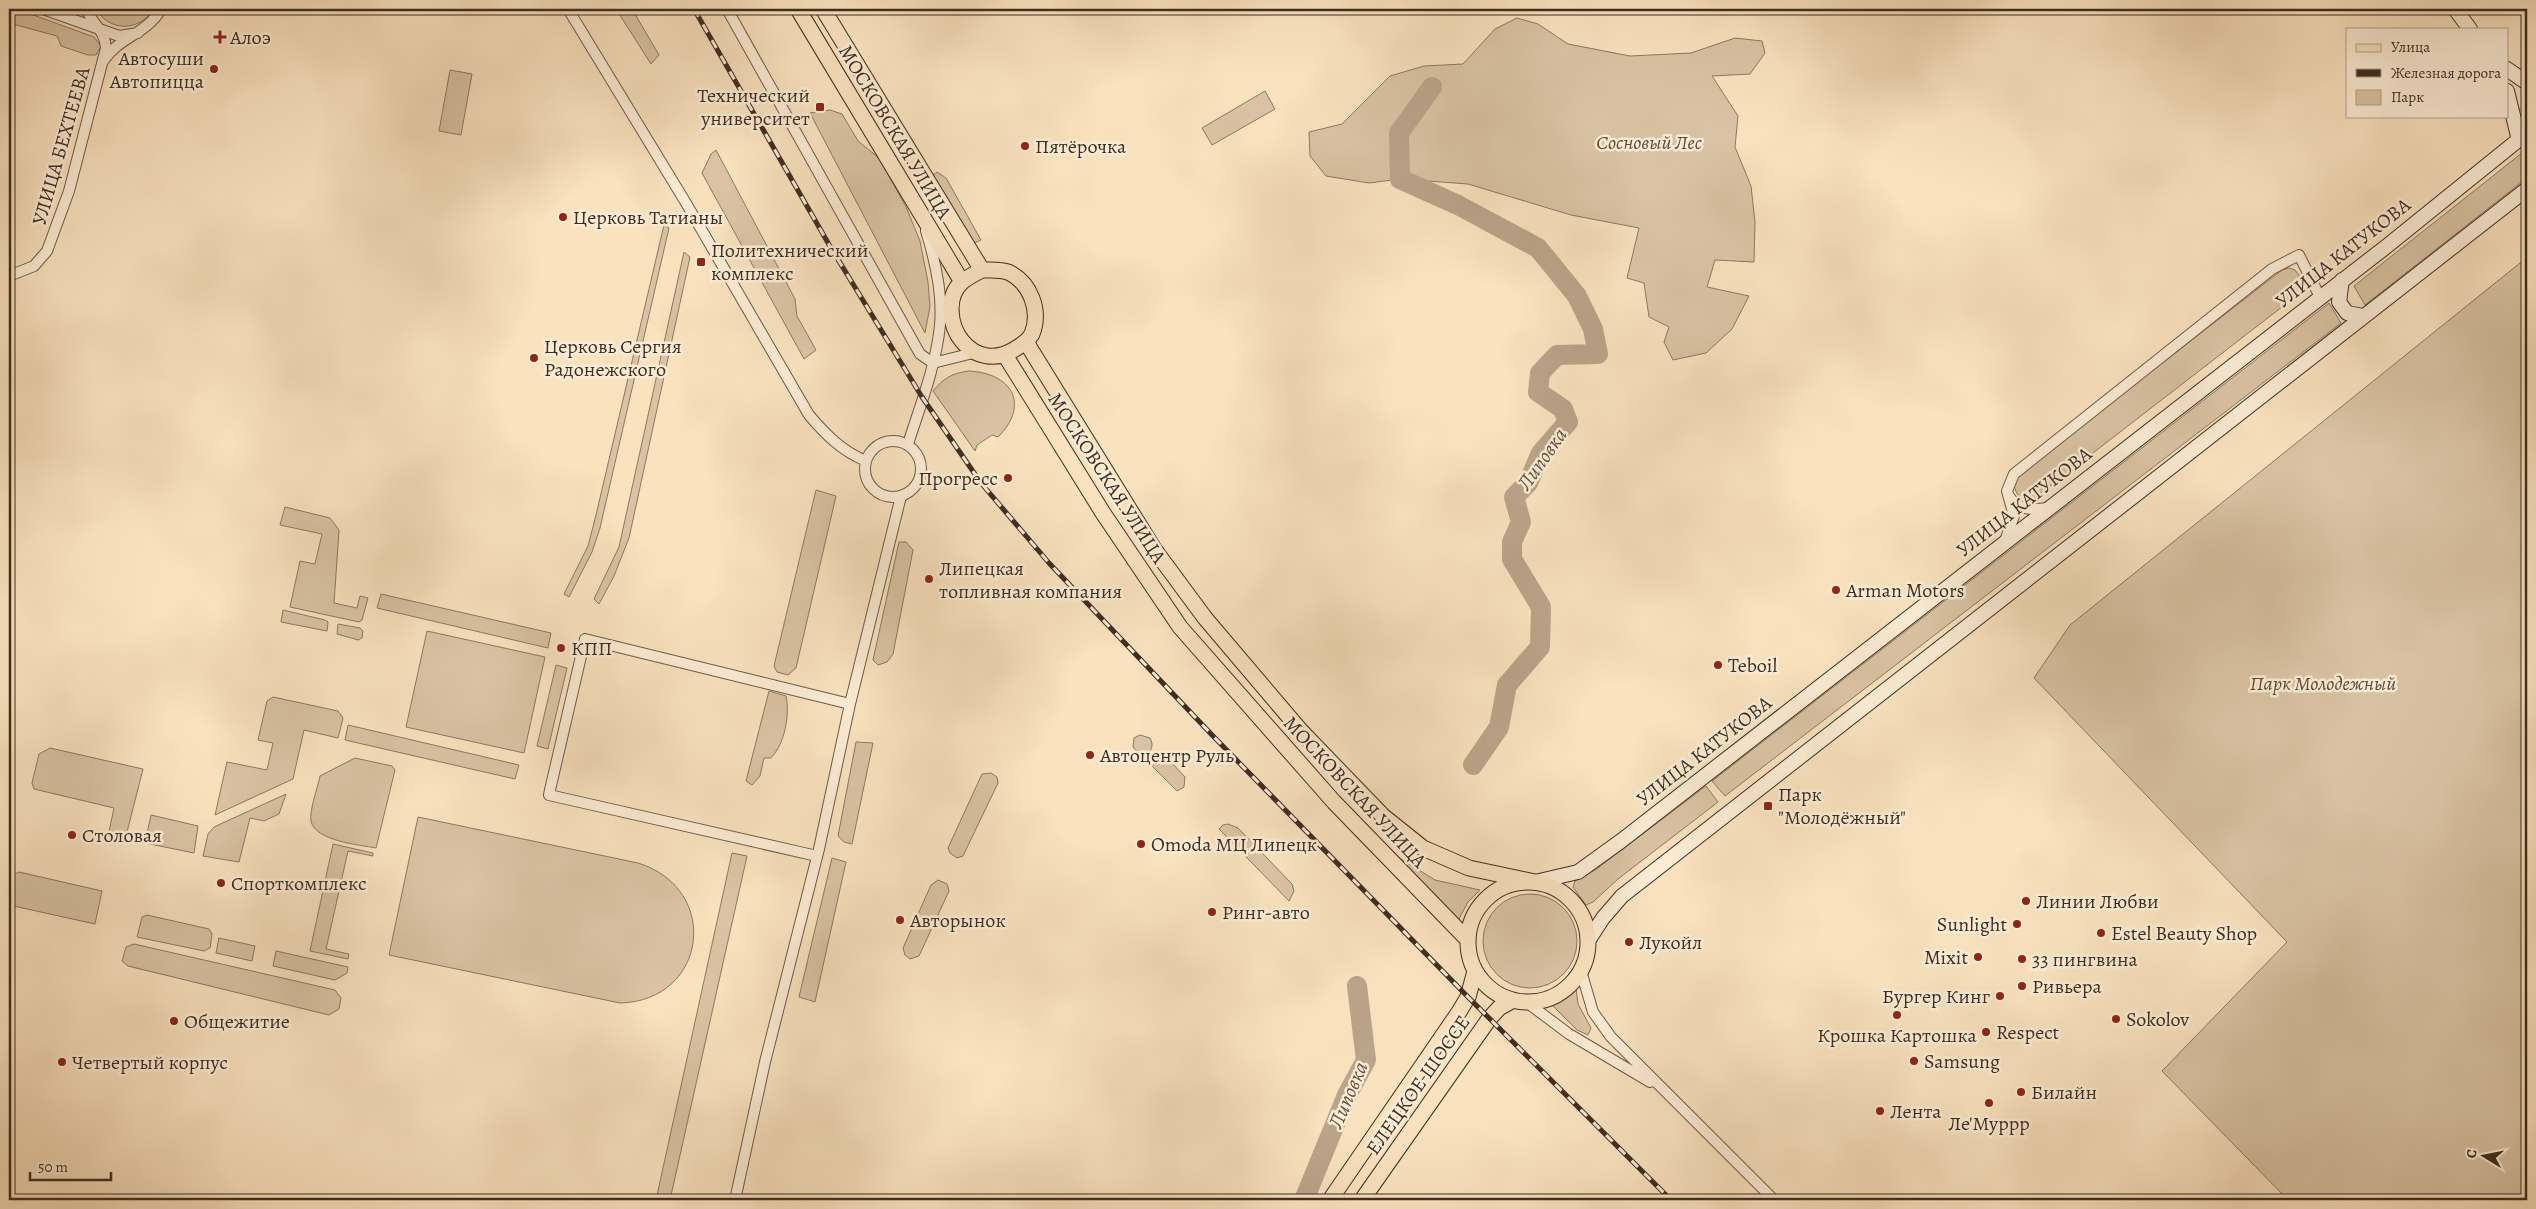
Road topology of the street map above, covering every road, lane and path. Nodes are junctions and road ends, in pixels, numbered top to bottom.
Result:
1 (43, 9) edge
2 (86, 9) edge
3 (568, 9) edge
4 (727, 9) edge
5 (798, 9) edge
6 (822, 9) edge
7 (2455, 9) edge
8 (159, 11) edge
9 (2469, 28) edge
10 (102, 30) junction
11 (138, 33) junction
12 (102, 63) junction
13 (2508, 70) edge
14 (2527, 84) edge
15 (2508, 94) edge
16 (2523, 137) edge
17 (2527, 190) edge
18 (2527, 197) edge
19 (2503, 208) junction
20 (920, 210) junction
21 (982, 270) junction
22 (9, 276) edge
23 (2342, 280) junction
24 (962, 282) junction
25 (2320, 297) junction
26 (951, 301) junction
27 (2363, 316) junction
28 (940, 324) junction
29 (1026, 342) junction
30 (973, 352) junction
31 (1005, 355) junction
32 (933, 363) junction
33 (908, 444) junction
34 (866, 461) junction
35 (2007, 491) junction
36 (901, 496) junction
37 (2048, 508) junction
38 (2006, 541) junction
39 (850, 704) junction
40 (817, 856) junction
41 (1535, 882) junction
42 (1468, 940) junction
43 (1588, 941) junction
44 (1475, 971) junction
45 (1581, 971) junction
46 (1513, 1000) junction
47 (1529, 1004) junction
48 (1660, 1088) junction
49 (735, 1200) edge
50 (1330, 1200) edge
51 (1362, 1200) edge
52 (1774, 1200) edge

1 - 10 street
2 - 10 street
3 - 34 street
4 - 32 street
5 - 20 main road, МОСКОВСКАЯ УЛИЦА
6 - 21 main road, МОСКОВСКАЯ УЛИЦА
7 - 9 main road
8 - 11 street
10 - 11 street
10 - 12 street, УЛИЦА БЕХТЕЕВА
11 - 12 street
12 - 22 street, УЛИЦА БЕХТЕЕВА
13 - 14 main road
15 - 16 main road
16 - 23 main road, УЛИЦА КАТУКОВА
17 - 19 main road
18 - 19 main road
19 - 27 main road
20 - 24 main road, МОСКОВСКАЯ УЛИЦА
20 - 28 street
21 - 24 main road
21 - 29 main road
23 - 25 main road, УЛИЦА КАТУКОВА
23 - 27 main road
24 - 26 main road
25 - 35 street
25 - 37 main road, УЛИЦА КАТУКОВА
26 - 28 street
26 - 30 main road
27 - 43 main road
28 - 32 street
29 - 31 main road
29 - 41 main road, МОСКОВСКАЯ УЛИЦА
30 - 31 main road
30 - 32 street
31 - 42 main road, МОСКОВСКАЯ УЛИЦА
32 - 33 street
33 - 34 street
33 - 36 street
34 - 36 street
35 - 37 street
35 - 38 street
36 - 39 street
37 - 38 main road, УЛИЦА КАТУКОВА
38 - 41 main road, УЛИЦА КАТУКОВА
39 - 40 street
39 - 40 street
40 - 49 street
41 - 42 main road
41 - 43 main road
42 - 44 main road
43 - 45 main road
44 - 46 main road
44 - 50 main road, ЕЛЕЦКОЕ ШОССЕ
45 - 47 main road
45 - 48 street
46 - 47 main road
46 - 51 main road, ЕЛЕЦКОЕ ШОССЕ
47 - 48 street
48 - 52 street

